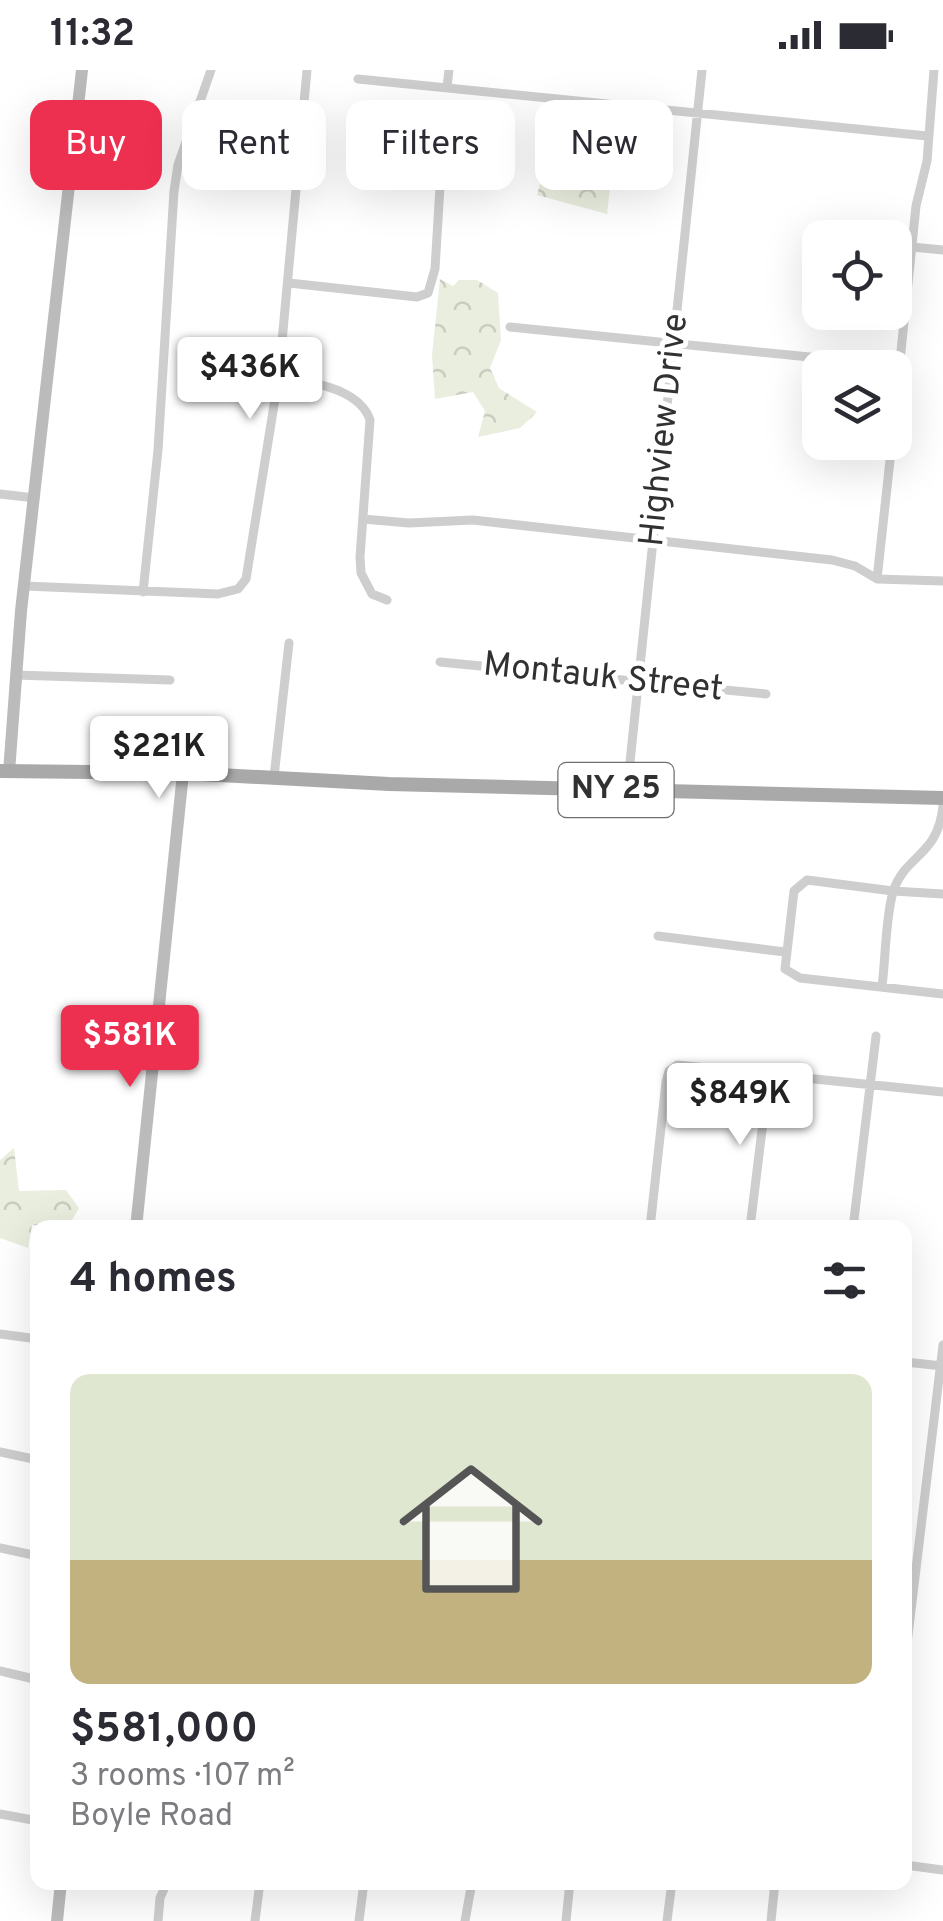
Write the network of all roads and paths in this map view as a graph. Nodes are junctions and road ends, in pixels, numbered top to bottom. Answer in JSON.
{"nodes":[{"id":1,"x":82,"y":70,"type":"edge"},
{"id":2,"x":211,"y":70,"type":"edge"},
{"id":3,"x":306,"y":70,"type":"edge"},
{"id":4,"x":449,"y":70,"type":"edge"},
{"id":5,"x":702,"y":70,"type":"edge"},
{"id":6,"x":934,"y":70,"type":"edge"},
{"id":7,"x":358,"y":79,"type":"dead end"},
{"id":8,"x":447,"y":87,"type":"junction"},
{"id":9,"x":696,"y":114,"type":"junction"},
{"id":10,"x":927,"y":136,"type":"junction"},
{"id":11,"x":440,"y":190,"type":"edge"},
{"id":12,"x":912,"y":247,"type":"joint"},
{"id":13,"x":943,"y":250,"type":"edge"},
{"id":14,"x":289,"y":283,"type":"junction"},
{"id":15,"x":510,"y":328,"type":"dead end"},
{"id":16,"x":674,"y":345,"type":"junction"},
{"id":17,"x":802,"y":357,"type":"edge"},
{"id":18,"x":278,"y":374,"type":"junction"},
{"id":19,"x":890,"y":460,"type":"edge"},
{"id":20,"x":0,"y":494,"type":"edge"},
{"id":21,"x":35,"y":498,"type":"junction"},
{"id":22,"x":362,"y":519,"type":"junction"},
{"id":23,"x":655,"y":539,"type":"junction"},
{"id":24,"x":877,"y":579,"type":"junction"},
{"id":25,"x":943,"y":581,"type":"edge"},
{"id":26,"x":25,"y":586,"type":"junction"},
{"id":27,"x":143,"y":592,"type":"junction"},
{"id":28,"x":387,"y":600,"type":"dead end"},
{"id":29,"x":289,"y":643,"type":"dead end"},
{"id":30,"x":440,"y":662,"type":"dead end"},
{"id":31,"x":15,"y":675,"type":"junction"},
{"id":32,"x":170,"y":680,"type":"dead end"},
{"id":33,"x":639,"y":681,"type":"junction"},
{"id":34,"x":766,"y":694,"type":"dead end"},
{"id":35,"x":5,"y":772,"type":"edge"},
{"id":36,"x":183,"y":773,"type":"junction"},
{"id":37,"x":274,"y":778,"type":"junction"},
{"id":38,"x":628,"y":790,"type":"junction"},
{"id":39,"x":943,"y":798,"type":"edge"},
{"id":40,"x":943,"y":806,"type":"edge"},
{"id":41,"x":893,"y":892,"type":"junction"},
{"id":42,"x":943,"y":894,"type":"edge"},
{"id":43,"x":658,"y":936,"type":"dead end"},
{"id":44,"x":785,"y":952,"type":"junction"},
{"id":45,"x":882,"y":986,"type":"junction"},
{"id":46,"x":943,"y":994,"type":"edge"},
{"id":47,"x":876,"y":1036,"type":"dead end"},
{"id":48,"x":769,"y":1074,"type":"junction"},
{"id":49,"x":870,"y":1085,"type":"junction"},
{"id":50,"x":943,"y":1092,"type":"edge"},
{"id":51,"x":137,"y":1220,"type":"edge"},
{"id":52,"x":651,"y":1220,"type":"edge"},
{"id":53,"x":751,"y":1220,"type":"edge"},
{"id":54,"x":854,"y":1220,"type":"edge"},
{"id":55,"x":0,"y":1334,"type":"edge"},
{"id":56,"x":30,"y":1338,"type":"edge"},
{"id":57,"x":943,"y":1344,"type":"edge"},
{"id":58,"x":912,"y":1363,"type":"edge"},
{"id":59,"x":942,"y":1366,"type":"edge"},
{"id":60,"x":0,"y":1452,"type":"edge"},
{"id":61,"x":30,"y":1458,"type":"edge"},
{"id":62,"x":0,"y":1548,"type":"edge"},
{"id":63,"x":30,"y":1554,"type":"edge"},
{"id":64,"x":912,"y":1604,"type":"edge"},
{"id":65,"x":0,"y":1671,"type":"edge"},
{"id":66,"x":30,"y":1678,"type":"edge"},
{"id":67,"x":0,"y":1814,"type":"edge"},
{"id":68,"x":30,"y":1820,"type":"edge"},
{"id":69,"x":912,"y":1866,"type":"edge"},
{"id":70,"x":943,"y":1870,"type":"edge"},
{"id":71,"x":61,"y":1890,"type":"edge"},
{"id":72,"x":163,"y":1890,"type":"edge"},
{"id":73,"x":259,"y":1890,"type":"edge"},
{"id":74,"x":363,"y":1890,"type":"edge"},
{"id":75,"x":471,"y":1890,"type":"edge"},
{"id":76,"x":569,"y":1890,"type":"edge"},
{"id":77,"x":671,"y":1890,"type":"edge"},
{"id":78,"x":774,"y":1890,"type":"edge"},
{"id":79,"x":58,"y":1921,"type":"edge"},
{"id":80,"x":158,"y":1921,"type":"edge"},
{"id":81,"x":255,"y":1921,"type":"edge"},
{"id":82,"x":359,"y":1921,"type":"edge"},
{"id":83,"x":465,"y":1921,"type":"edge"},
{"id":84,"x":566,"y":1921,"type":"edge"},
{"id":85,"x":667,"y":1921,"type":"edge"},
{"id":86,"x":771,"y":1921,"type":"edge"}],
"edges":[{"from":1,"to":21,"type":"street"},
{"from":2,"to":27,"type":"street"},
{"from":3,"to":14,"type":"street"},
{"from":4,"to":8,"type":"street"},
{"from":5,"to":9,"type":"street","name":"Highview Drive"},
{"from":6,"to":10,"type":"street"},
{"from":7,"to":8,"type":"street"},
{"from":8,"to":9,"type":"street"},
{"from":9,"to":10,"type":"street"},
{"from":9,"to":16,"type":"street","name":"Highview Drive"},
{"from":10,"to":12,"type":"street"},
{"from":11,"to":14,"type":"street"},
{"from":12,"to":13,"type":"street"},
{"from":14,"to":18,"type":"street"},
{"from":15,"to":16,"type":"street"},
{"from":16,"to":17,"type":"street"},
{"from":16,"to":23,"type":"street","name":"Highview Drive"},
{"from":18,"to":22,"type":"street"},
{"from":18,"to":27,"type":"street"},
{"from":19,"to":24,"type":"street"},
{"from":20,"to":21,"type":"street"},
{"from":21,"to":26,"type":"street"},
{"from":22,"to":23,"type":"street"},
{"from":22,"to":28,"type":"street"},
{"from":23,"to":24,"type":"street"},
{"from":23,"to":33,"type":"street","name":"Highview Drive"},
{"from":24,"to":25,"type":"street"},
{"from":26,"to":27,"type":"street"},
{"from":26,"to":31,"type":"street"},
{"from":29,"to":37,"type":"street"},
{"from":30,"to":33,"type":"street","name":"Montauk Street"},
{"from":31,"to":32,"type":"street"},
{"from":31,"to":35,"type":"street"},
{"from":33,"to":34,"type":"street","name":"Montauk Street"},
{"from":33,"to":38,"type":"street","name":"Highview Drive"},
{"from":35,"to":36,"type":"main road","number":"NY 25"},
{"from":36,"to":37,"type":"main road","number":"NY 25"},
{"from":36,"to":51,"type":"street"},
{"from":37,"to":38,"type":"main road","number":"NY 25"},
{"from":38,"to":39,"type":"main road","number":"NY 25"},
{"from":40,"to":41,"type":"street"},
{"from":41,"to":42,"type":"street"},
{"from":41,"to":44,"type":"street"},
{"from":41,"to":45,"type":"street"},
{"from":43,"to":44,"type":"street"},
{"from":44,"to":45,"type":"street"},
{"from":45,"to":46,"type":"street"},
{"from":47,"to":49,"type":"street"},
{"from":48,"to":49,"type":"street"},
{"from":48,"to":52,"type":"street"},
{"from":48,"to":53,"type":"street"},
{"from":49,"to":50,"type":"street"},
{"from":49,"to":54,"type":"street"},
{"from":55,"to":56,"type":"street"},
{"from":57,"to":59,"type":"street"},
{"from":58,"to":59,"type":"street"},
{"from":59,"to":64,"type":"street"},
{"from":60,"to":61,"type":"street"},
{"from":62,"to":63,"type":"street"},
{"from":65,"to":66,"type":"street"},
{"from":67,"to":68,"type":"street"},
{"from":69,"to":70,"type":"street"},
{"from":71,"to":79,"type":"street"},
{"from":72,"to":80,"type":"street"},
{"from":73,"to":81,"type":"street"},
{"from":74,"to":82,"type":"street"},
{"from":75,"to":83,"type":"street"},
{"from":76,"to":84,"type":"street"},
{"from":77,"to":85,"type":"street"},
{"from":78,"to":86,"type":"street"}]}
